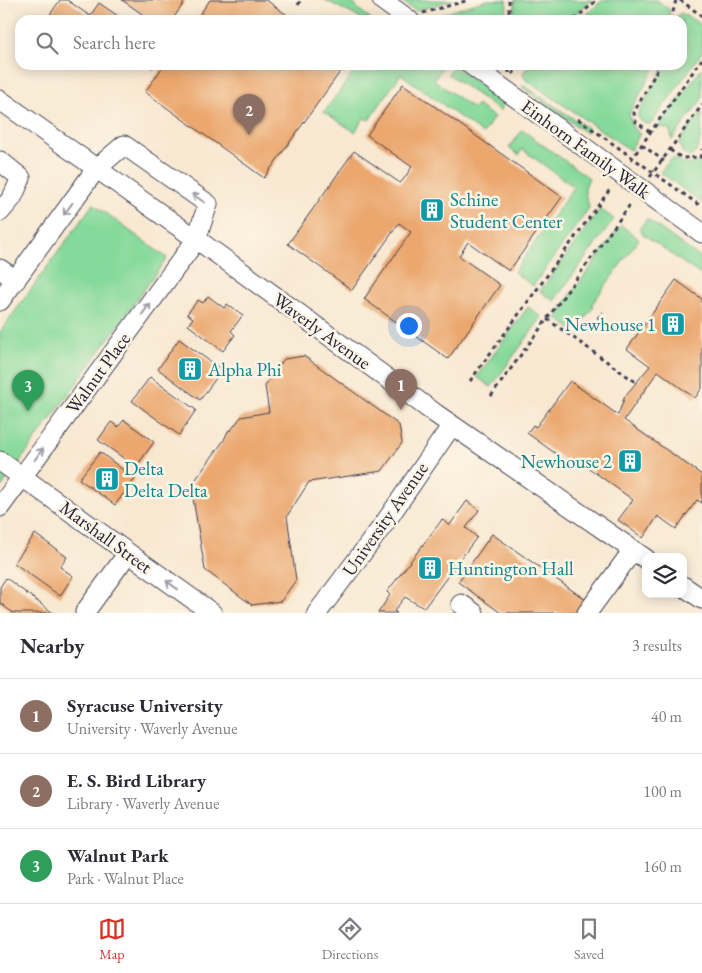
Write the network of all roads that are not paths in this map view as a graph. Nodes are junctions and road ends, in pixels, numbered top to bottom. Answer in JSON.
{"nodes":[{"id":1,"x":382,"y":0,"type":"edge"},
{"id":2,"x":410,"y":15,"type":"edge"},
{"id":3,"x":478,"y":70,"type":"edge"},
{"id":4,"x":0,"y":100,"type":"edge"},
{"id":5,"x":0,"y":161,"type":"edge"},
{"id":6,"x":96,"y":169,"type":"junction"},
{"id":7,"x":0,"y":212,"type":"edge"},
{"id":8,"x":702,"y":233,"type":"edge"},
{"id":9,"x":196,"y":240,"type":"junction"},
{"id":10,"x":0,"y":269,"type":"edge"},
{"id":11,"x":16,"y":280,"type":"junction"},
{"id":12,"x":0,"y":301,"type":"edge"},
{"id":13,"x":452,"y":425,"type":"junction"},
{"id":14,"x":0,"y":461,"type":"edge"},
{"id":15,"x":21,"y":478,"type":"junction"},
{"id":16,"x":0,"y":507,"type":"edge"},
{"id":17,"x":128,"y":553,"type":"junction"},
{"id":18,"x":639,"y":554,"type":"edge"},
{"id":19,"x":687,"y":589,"type":"edge"},
{"id":20,"x":702,"y":599,"type":"edge"},
{"id":21,"x":85,"y":612,"type":"dead end"},
{"id":22,"x":212,"y":613,"type":"edge"},
{"id":23,"x":317,"y":613,"type":"edge"},
{"id":24,"x":587,"y":613,"type":"edge"}],
"edges":[{"from":1,"to":2,"type":"street"},
{"from":3,"to":8,"type":"street","name":"Einhorn Family Walk"},
{"from":4,"to":6,"type":"street","name":"Waverly Avenue"},
{"from":5,"to":7,"type":"street"},
{"from":6,"to":9,"type":"street","name":"Waverly Avenue"},
{"from":9,"to":6,"type":"street","name":"Walnut Place","one_way":true},
{"from":6,"to":11,"type":"street","one_way":true},
{"from":9,"to":13,"type":"street","name":"Waverly Avenue"},
{"from":15,"to":9,"type":"street","name":"Walnut Place","one_way":true},
{"from":10,"to":11,"type":"street"},
{"from":11,"to":12,"type":"street"},
{"from":13,"to":18,"type":"street","name":"Waverly Avenue"},
{"from":13,"to":23,"type":"street","name":"University Avenue"},
{"from":14,"to":15,"type":"street","name":"Marshall Street"},
{"from":15,"to":16,"type":"street","name":"Walnut Place"},
{"from":15,"to":17,"type":"street","name":"Marshall Street"},
{"from":17,"to":21,"type":"street"},
{"from":22,"to":17,"type":"street","name":"Marshall Street","one_way":true},
{"from":18,"to":24,"type":"street"},
{"from":19,"to":20,"type":"street"}]}
